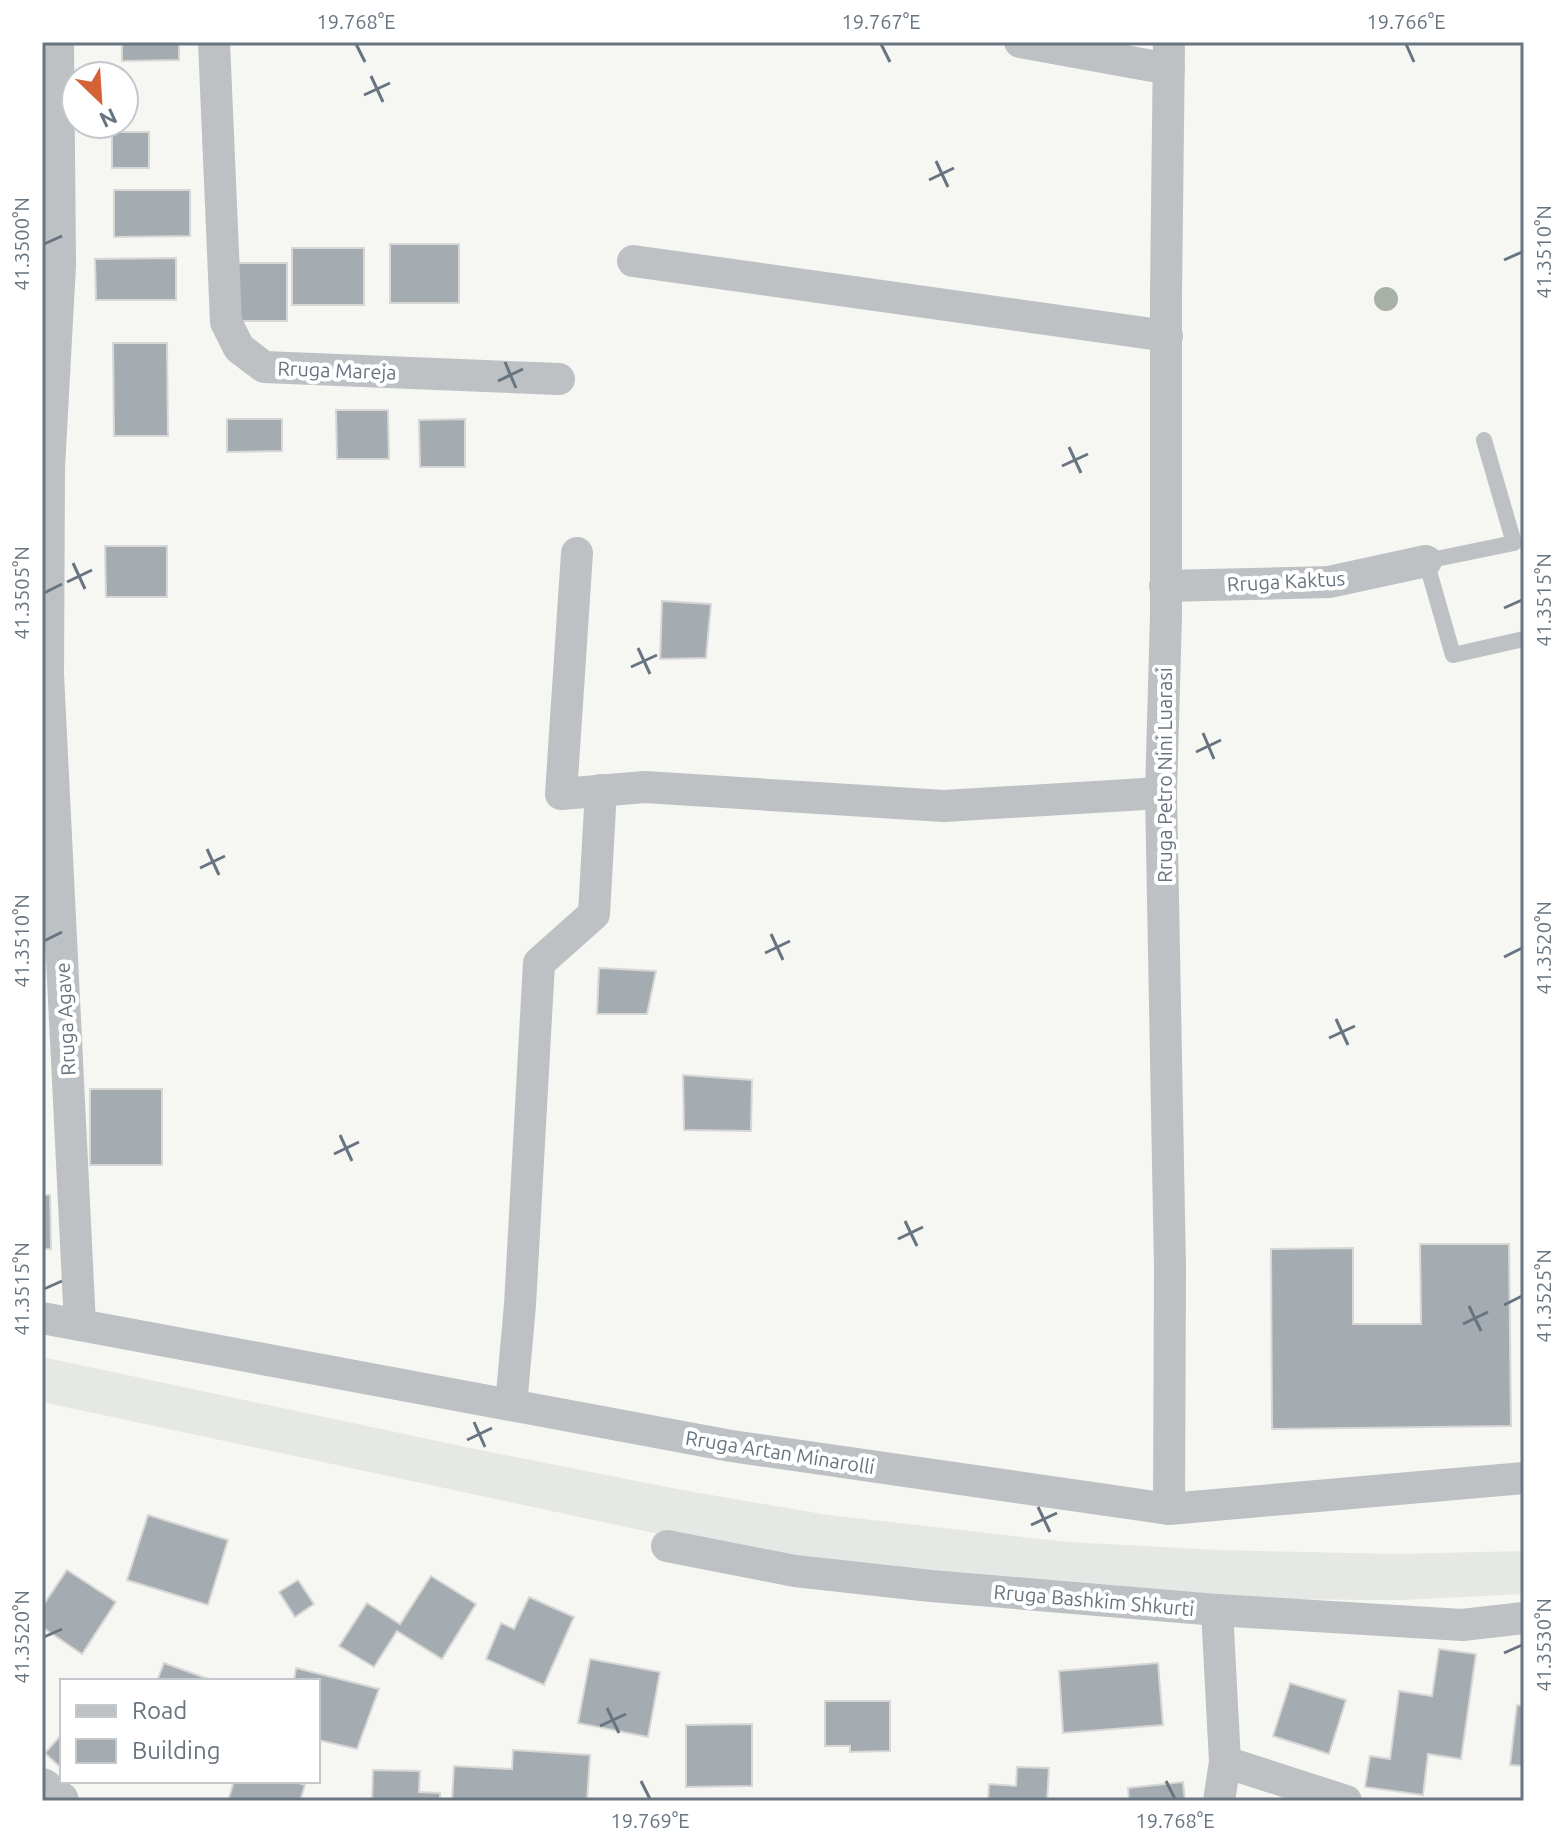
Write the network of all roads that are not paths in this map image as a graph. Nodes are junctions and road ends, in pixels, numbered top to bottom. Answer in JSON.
{"nodes":[{"id":1,"x":58,"y":42,"type":"edge"},
{"id":2,"x":214,"y":42,"type":"edge"},
{"id":3,"x":1020,"y":42,"type":"edge"},
{"id":4,"x":1169,"y":56,"type":"edge"},
{"id":5,"x":633,"y":261,"type":"dead end"},
{"id":6,"x":1167,"y":336,"type":"junction"},
{"id":7,"x":559,"y":379,"type":"dead end"},
{"id":8,"x":1484,"y":440,"type":"dead end"},
{"id":9,"x":577,"y":553,"type":"dead end"},
{"id":10,"x":1426,"y":561,"type":"junction"},
{"id":11,"x":1165,"y":586,"type":"junction"},
{"id":12,"x":1524,"y":639,"type":"edge"},
{"id":13,"x":601,"y":790,"type":"junction"},
{"id":14,"x":1161,"y":793,"type":"junction"},
{"id":15,"x":42,"y":1318,"type":"edge"},
{"id":16,"x":80,"y":1325,"type":"junction"},
{"id":17,"x":511,"y":1405,"type":"junction"},
{"id":18,"x":1524,"y":1478,"type":"edge"},
{"id":19,"x":1169,"y":1509,"type":"junction"},
{"id":20,"x":667,"y":1546,"type":"dead end"},
{"id":21,"x":1217,"y":1610,"type":"junction"},
{"id":22,"x":1524,"y":1618,"type":"edge"},
{"id":23,"x":1225,"y":1762,"type":"junction"},
{"id":24,"x":42,"y":1788,"type":"edge"},
{"id":25,"x":59,"y":1801,"type":"edge"},
{"id":26,"x":1219,"y":1801,"type":"edge"},
{"id":27,"x":1346,"y":1801,"type":"edge"}],
"edges":[{"from":1,"to":16,"type":"street","name":"Rruga Agave"},
{"from":2,"to":7,"type":"street","name":"Rruga Mareja"},
{"from":3,"to":4,"type":"street"},
{"from":4,"to":6,"type":"street","name":"Rruga Petro Nini Luarasi"},
{"from":5,"to":6,"type":"street"},
{"from":6,"to":11,"type":"street","name":"Rruga Petro Nini Luarasi"},
{"from":8,"to":10,"type":"lane"},
{"from":9,"to":13,"type":"street"},
{"from":10,"to":11,"type":"street","name":"Rruga Kaktus"},
{"from":10,"to":12,"type":"lane"},
{"from":11,"to":14,"type":"street","name":"Rruga Petro Nini Luarasi"},
{"from":13,"to":14,"type":"street"},
{"from":13,"to":17,"type":"street"},
{"from":14,"to":19,"type":"street","name":"Rruga Petro Nini Luarasi"},
{"from":15,"to":16,"type":"street","name":"Rruga Artan Minarolli"},
{"from":16,"to":17,"type":"street","name":"Rruga Artan Minarolli"},
{"from":17,"to":19,"type":"street","name":"Rruga Artan Minarolli"},
{"from":18,"to":19,"type":"street","name":"Rruga Artan Minarolli"},
{"from":20,"to":21,"type":"street","name":"Rruga Bashkim Shkurti"},
{"from":21,"to":22,"type":"street","name":"Rruga Bashkim Shkurti"},
{"from":21,"to":23,"type":"street"},
{"from":23,"to":26,"type":"street"},
{"from":23,"to":27,"type":"street"},
{"from":24,"to":25,"type":"street"}]}
